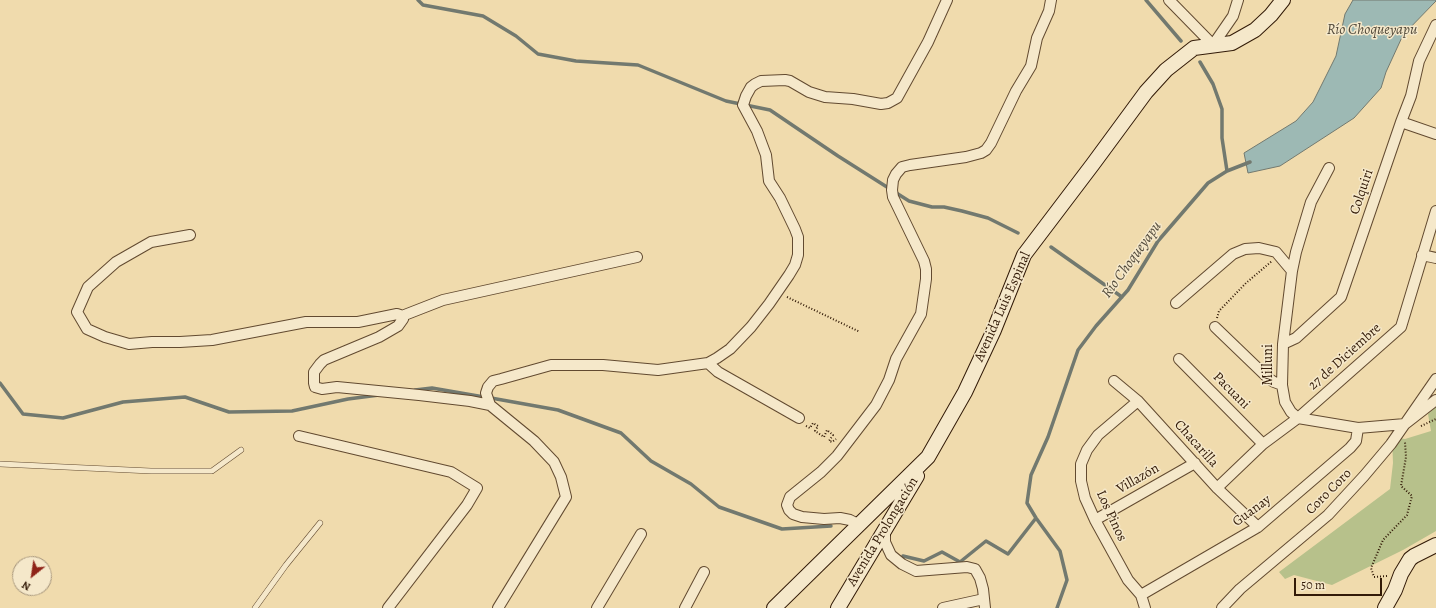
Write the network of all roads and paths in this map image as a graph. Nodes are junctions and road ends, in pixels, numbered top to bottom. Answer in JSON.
{"nodes":[{"id":1,"x":947,"y":0,"type":"edge"},
{"id":2,"x":1051,"y":0,"type":"edge"},
{"id":3,"x":1169,"y":0,"type":"edge"},
{"id":4,"x":1238,"y":0,"type":"edge"},
{"id":5,"x":1283,"y":0,"type":"edge"},
{"id":6,"x":1436,"y":25,"type":"edge"},
{"id":7,"x":1213,"y":46,"type":"junction"},
{"id":8,"x":1401,"y":122,"type":"junction"},
{"id":9,"x":1436,"y":134,"type":"edge"},
{"id":10,"x":1329,"y":168,"type":"dead end"},
{"id":11,"x":1436,"y":211,"type":"edge"},
{"id":12,"x":190,"y":235,"type":"dead end"},
{"id":13,"x":1422,"y":255,"type":"junction"},
{"id":14,"x":1279,"y":256,"type":"junction"},
{"id":15,"x":637,"y":257,"type":"dead end"},
{"id":16,"x":1436,"y":258,"type":"edge"},
{"id":17,"x":1292,"y":271,"type":"junction"},
{"id":18,"x":777,"y":292,"type":"junction"},
{"id":19,"x":1176,"y":303,"type":"dead end"},
{"id":20,"x":402,"y":316,"type":"junction"},
{"id":21,"x":1215,"y":327,"type":"joint"},
{"id":22,"x":860,"y":332,"type":"dead end"},
{"id":23,"x":1283,"y":344,"type":"junction"},
{"id":24,"x":1179,"y":359,"type":"dead end"},
{"id":25,"x":708,"y":363,"type":"junction"},
{"id":26,"x":1436,"y":379,"type":"edge"},
{"id":27,"x":1114,"y":381,"type":"dead end"},
{"id":28,"x":1282,"y":385,"type":"junction"},
{"id":29,"x":1436,"y":400,"type":"edge"},
{"id":30,"x":1138,"y":401,"type":"junction"},
{"id":31,"x":490,"y":405,"type":"junction"},
{"id":32,"x":799,"y":418,"type":"joint"},
{"id":33,"x":1298,"y":418,"type":"junction"},
{"id":34,"x":1405,"y":424,"type":"junction"},
{"id":35,"x":1358,"y":428,"type":"junction"},
{"id":36,"x":299,"y":436,"type":"dead end"},
{"id":37,"x":838,"y":437,"type":"dead end"},
{"id":38,"x":1263,"y":444,"type":"junction"},
{"id":39,"x":241,"y":450,"type":"dead end"},
{"id":40,"x":928,"y":457,"type":"junction"},
{"id":41,"x":1195,"y":463,"type":"junction"},
{"id":42,"x":0,"y":464,"type":"edge"},
{"id":43,"x":1217,"y":488,"type":"junction"},
{"id":44,"x":1095,"y":520,"type":"junction"},
{"id":45,"x":320,"y":523,"type":"dead end"},
{"id":46,"x":858,"y":524,"type":"junction"},
{"id":47,"x":1258,"y":527,"type":"junction"},
{"id":48,"x":885,"y":531,"type":"junction"},
{"id":49,"x":641,"y":534,"type":"dead end"},
{"id":50,"x":1436,"y":545,"type":"edge"},
{"id":51,"x":704,"y":572,"type":"dead end"},
{"id":52,"x":1401,"y":574,"type":"junction"},
{"id":53,"x":1395,"y":590,"type":"junction"},
{"id":54,"x":1142,"y":595,"type":"junction"},
{"id":55,"x":985,"y":603,"type":"edge"},
{"id":56,"x":256,"y":608,"type":"edge"},
{"id":57,"x":388,"y":608,"type":"edge"},
{"id":58,"x":498,"y":608,"type":"edge"},
{"id":59,"x":597,"y":608,"type":"edge"},
{"id":60,"x":686,"y":608,"type":"edge"},
{"id":61,"x":774,"y":608,"type":"edge"},
{"id":62,"x":838,"y":608,"type":"edge"},
{"id":63,"x":944,"y":608,"type":"edge"},
{"id":64,"x":1145,"y":608,"type":"edge"},
{"id":65,"x":1222,"y":608,"type":"edge"},
{"id":66,"x":1385,"y":608,"type":"edge"},
{"id":67,"x":1394,"y":608,"type":"edge"}],
"edges":[{"from":1,"to":18,"type":"street"},
{"from":2,"to":46,"type":"street"},
{"from":3,"to":7,"type":"street"},
{"from":4,"to":7,"type":"street"},
{"from":5,"to":7,"type":"street","name":"Avenida Luis Espinal"},
{"from":6,"to":8,"type":"street","name":"Colquiri"},
{"from":7,"to":40,"type":"street","name":"Avenida Luis Espinal"},
{"from":8,"to":9,"type":"street"},
{"from":8,"to":23,"type":"street","name":"Colquiri"},
{"from":10,"to":17,"type":"street","name":"Milluni"},
{"from":11,"to":13,"type":"street","name":"27 de Diciembre"},
{"from":12,"to":20,"type":"street"},
{"from":13,"to":16,"type":"street"},
{"from":13,"to":33,"type":"street","name":"27 de Diciembre"},
{"from":14,"to":17,"type":"street"},
{"from":14,"to":19,"type":"street"},
{"from":14,"to":21,"type":"path"},
{"from":15,"to":20,"type":"street"},
{"from":17,"to":23,"type":"street","name":"Milluni"},
{"from":18,"to":22,"type":"path"},
{"from":18,"to":25,"type":"street"},
{"from":20,"to":31,"type":"street"},
{"from":21,"to":28,"type":"street"},
{"from":23,"to":28,"type":"street","name":"Milluni"},
{"from":24,"to":38,"type":"street","name":"Pacuani"},
{"from":25,"to":31,"type":"street"},
{"from":25,"to":32,"type":"street"},
{"from":26,"to":34,"type":"street","name":"Coro Coro"},
{"from":27,"to":30,"type":"street","name":"Chacarilla"},
{"from":28,"to":33,"type":"street","name":"Milluni"},
{"from":29,"to":34,"type":"street"},
{"from":30,"to":41,"type":"street","name":"Chacarilla"},
{"from":30,"to":44,"type":"street","name":"Los Pinos"},
{"from":31,"to":58,"type":"street"},
{"from":32,"to":37,"type":"path"},
{"from":33,"to":35,"type":"street"},
{"from":33,"to":38,"type":"street","name":"27 de Diciembre"},
{"from":34,"to":35,"type":"street"},
{"from":34,"to":52,"type":"path"},
{"from":34,"to":65,"type":"street","name":"Coro Coro"},
{"from":35,"to":47,"type":"street","name":"Guanay"},
{"from":36,"to":57,"type":"street"},
{"from":38,"to":43,"type":"street","name":"27 de Diciembre"},
{"from":39,"to":42,"type":"lane"},
{"from":40,"to":46,"type":"street","name":"Avenida Luis Espinal"},
{"from":40,"to":48,"type":"street","name":"Avenida Prolongación"},
{"from":41,"to":43,"type":"street","name":"Chacarilla"},
{"from":41,"to":44,"type":"street","name":"Villazón"},
{"from":43,"to":47,"type":"street","name":"Chacarilla"},
{"from":44,"to":54,"type":"street","name":"Los Pinos"},
{"from":45,"to":56,"type":"lane"},
{"from":46,"to":61,"type":"street","name":"Avenida Luis Espinal"},
{"from":47,"to":54,"type":"street","name":"Guanay"},
{"from":48,"to":55,"type":"street"},
{"from":48,"to":62,"type":"street","name":"Avenida Prolongación"},
{"from":49,"to":59,"type":"street"},
{"from":50,"to":52,"type":"street"},
{"from":51,"to":60,"type":"street"},
{"from":52,"to":53,"type":"street"},
{"from":53,"to":66,"type":"street"},
{"from":53,"to":67,"type":"street"},
{"from":54,"to":64,"type":"street"},
{"from":55,"to":63,"type":"street"}]}
